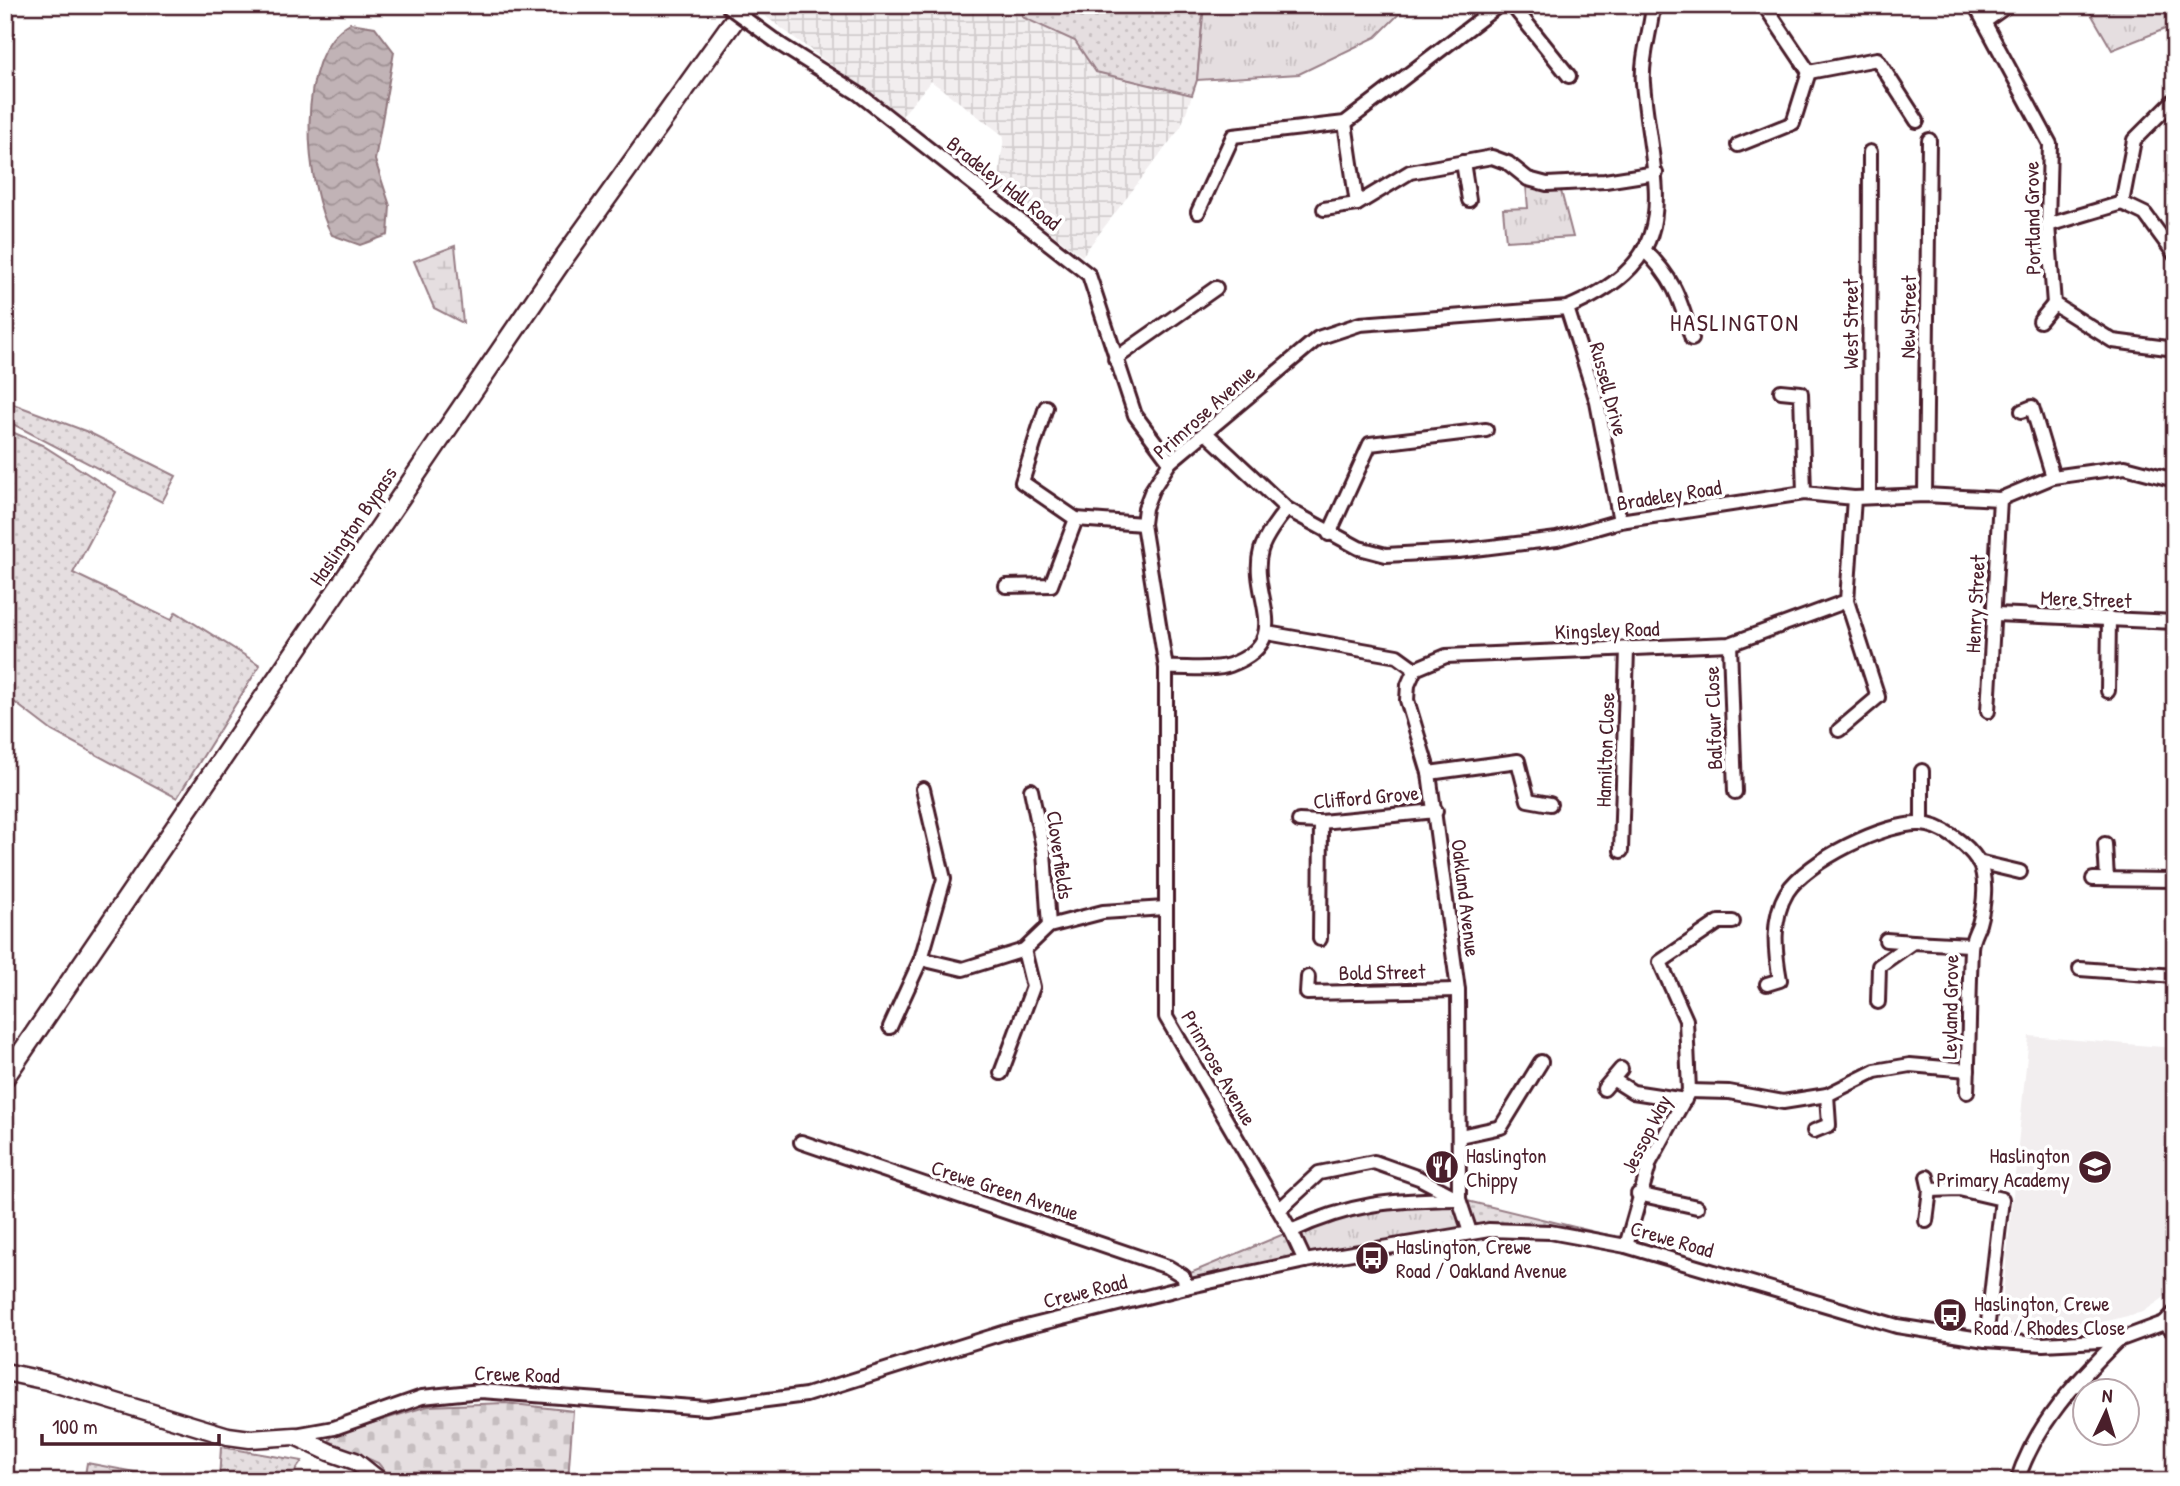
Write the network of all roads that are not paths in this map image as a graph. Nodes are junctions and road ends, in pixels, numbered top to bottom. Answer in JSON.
{"nodes":[{"id":1,"x":726,"y":5,"type":"edge"},
{"id":2,"x":745,"y":5,"type":"edge"},
{"id":3,"x":1499,"y":5,"type":"edge"},
{"id":4,"x":1512,"y":5,"type":"edge"},
{"id":5,"x":1657,"y":5,"type":"edge"},
{"id":6,"x":1764,"y":5,"type":"edge"},
{"id":7,"x":1975,"y":5,"type":"edge"},
{"id":8,"x":2008,"y":5,"type":"edge"},
{"id":9,"x":1984,"y":22,"type":"junction"},
{"id":10,"x":1809,"y":72,"type":"junction"},
{"id":11,"x":1569,"y":76,"type":"dead end"},
{"id":12,"x":2175,"y":99,"type":"edge"},
{"id":13,"x":1917,"y":121,"type":"dead end"},
{"id":14,"x":1345,"y":123,"type":"junction"},
{"id":15,"x":1929,"y":140,"type":"dead end"},
{"id":16,"x":1738,"y":145,"type":"dead end"},
{"id":17,"x":1870,"y":152,"type":"dead end"},
{"id":18,"x":1463,"y":162,"type":"junction"},
{"id":19,"x":1656,"y":173,"type":"junction"},
{"id":20,"x":1469,"y":200,"type":"dead end"},
{"id":21,"x":2122,"y":203,"type":"junction"},
{"id":22,"x":1357,"y":204,"type":"junction"},
{"id":23,"x":1324,"y":209,"type":"dead end"},
{"id":24,"x":1198,"y":212,"type":"dead end"},
{"id":25,"x":2048,"y":225,"type":"junction"},
{"id":26,"x":1644,"y":250,"type":"junction"},
{"id":27,"x":2175,"y":255,"type":"edge"},
{"id":28,"x":1216,"y":288,"type":"dead end"},
{"id":29,"x":2054,"y":304,"type":"junction"},
{"id":30,"x":1567,"y":309,"type":"junction"},
{"id":31,"x":2040,"y":321,"type":"dead end"},
{"id":32,"x":1692,"y":339,"type":"dead end"},
{"id":33,"x":2175,"y":349,"type":"edge"},
{"id":34,"x":1115,"y":359,"type":"junction"},
{"id":35,"x":1781,"y":391,"type":"dead end"},
{"id":36,"x":1046,"y":407,"type":"dead end"},
{"id":37,"x":2022,"y":411,"type":"dead end"},
{"id":38,"x":1486,"y":430,"type":"dead end"},
{"id":39,"x":1206,"y":432,"type":"junction"},
{"id":40,"x":1170,"y":462,"type":"junction"},
{"id":41,"x":2053,"y":477,"type":"junction"},
{"id":42,"x":2175,"y":480,"type":"edge"},
{"id":43,"x":1804,"y":493,"type":"junction"},
{"id":44,"x":1925,"y":495,"type":"junction"},
{"id":45,"x":1869,"y":497,"type":"junction"},
{"id":46,"x":1854,"y":498,"type":"junction"},
{"id":47,"x":2000,"y":499,"type":"junction"},
{"id":48,"x":1287,"y":509,"type":"junction"},
{"id":49,"x":1076,"y":519,"type":"junction"},
{"id":50,"x":1620,"y":521,"type":"junction"},
{"id":51,"x":1143,"y":524,"type":"junction"},
{"id":52,"x":1329,"y":534,"type":"junction"},
{"id":53,"x":1006,"y":586,"type":"dead end"},
{"id":54,"x":1847,"y":601,"type":"junction"},
{"id":55,"x":1995,"y":614,"type":"junction"},
{"id":56,"x":2109,"y":618,"type":"junction"},
{"id":57,"x":2175,"y":621,"type":"edge"},
{"id":58,"x":1267,"y":633,"type":"junction"},
{"id":59,"x":1730,"y":644,"type":"junction"},
{"id":60,"x":1627,"y":649,"type":"junction"},
{"id":61,"x":1166,"y":668,"type":"junction"},
{"id":62,"x":1416,"y":669,"type":"junction"},
{"id":63,"x":2108,"y":691,"type":"dead end"},
{"id":64,"x":1988,"y":711,"type":"dead end"},
{"id":65,"x":1839,"y":730,"type":"dead end"},
{"id":66,"x":1922,"y":771,"type":"dead end"},
{"id":67,"x":1429,"y":773,"type":"junction"},
{"id":68,"x":923,"y":789,"type":"dead end"},
{"id":69,"x":1031,"y":790,"type":"dead end"},
{"id":70,"x":1735,"y":792,"type":"dead end"},
{"id":71,"x":1550,"y":804,"type":"dead end"},
{"id":72,"x":1436,"y":811,"type":"junction"},
{"id":73,"x":1299,"y":821,"type":"dead end"},
{"id":74,"x":1321,"y":822,"type":"junction"},
{"id":75,"x":1922,"y":824,"type":"junction"},
{"id":76,"x":2105,"y":844,"type":"dead end"},
{"id":77,"x":1621,"y":851,"type":"dead end"},
{"id":78,"x":1978,"y":862,"type":"junction"},
{"id":79,"x":2020,"y":872,"type":"dead end"},
{"id":80,"x":2107,"y":878,"type":"junction"},
{"id":81,"x":2093,"y":879,"type":"dead end"},
{"id":82,"x":2175,"y":880,"type":"edge"},
{"id":83,"x":1165,"y":908,"type":"junction"},
{"id":84,"x":1733,"y":922,"type":"dead end"},
{"id":85,"x":1049,"y":926,"type":"junction"},
{"id":86,"x":1320,"y":939,"type":"dead end"},
{"id":87,"x":1886,"y":940,"type":"dead end"},
{"id":88,"x":1913,"y":942,"type":"junction"},
{"id":89,"x":1970,"y":945,"type":"junction"},
{"id":90,"x":1024,"y":950,"type":"junction"},
{"id":91,"x":921,"y":959,"type":"junction"},
{"id":92,"x":2080,"y":969,"type":"dead end"},
{"id":93,"x":2175,"y":975,"type":"edge"},
{"id":94,"x":1308,"y":977,"type":"dead end"},
{"id":95,"x":1779,"y":983,"type":"dead end"},
{"id":96,"x":1458,"y":990,"type":"junction"},
{"id":97,"x":1878,"y":1002,"type":"dead end"},
{"id":98,"x":890,"y":1027,"type":"dead end"},
{"id":99,"x":1541,"y":1062,"type":"dead end"},
{"id":100,"x":1968,"y":1070,"type":"junction"},
{"id":101,"x":1001,"y":1073,"type":"dead end"},
{"id":102,"x":5,"y":1077,"type":"edge"},
{"id":103,"x":1613,"y":1080,"type":"dead end"},
{"id":104,"x":1967,"y":1092,"type":"dead end"},
{"id":105,"x":1827,"y":1095,"type":"junction"},
{"id":106,"x":1687,"y":1096,"type":"junction"},
{"id":107,"x":1829,"y":1125,"type":"junction"},
{"id":108,"x":1814,"y":1130,"type":"dead end"},
{"id":109,"x":1841,"y":1132,"type":"dead end"},
{"id":110,"x":1460,"y":1136,"type":"junction"},
{"id":111,"x":801,"y":1142,"type":"dead end"},
{"id":112,"x":1638,"y":1194,"type":"junction"},
{"id":113,"x":1459,"y":1199,"type":"junction"},
{"id":114,"x":1697,"y":1207,"type":"dead end"},
{"id":115,"x":1279,"y":1210,"type":"junction"},
{"id":116,"x":1926,"y":1221,"type":"dead end"},
{"id":117,"x":1291,"y":1231,"type":"junction"},
{"id":118,"x":1470,"y":1232,"type":"junction"},
{"id":119,"x":1626,"y":1247,"type":"junction"},
{"id":120,"x":1305,"y":1261,"type":"junction"},
{"id":121,"x":1186,"y":1287,"type":"junction"},
{"id":122,"x":2175,"y":1312,"type":"edge"},
{"id":123,"x":2164,"y":1323,"type":"junction"},
{"id":124,"x":2175,"y":1333,"type":"edge"},
{"id":125,"x":1986,"y":1339,"type":"junction"},
{"id":126,"x":2118,"y":1340,"type":"junction"},
{"id":127,"x":5,"y":1372,"type":"edge"},
{"id":128,"x":295,"y":1436,"type":"junction"},
{"id":129,"x":380,"y":1481,"type":"edge"},
{"id":130,"x":2017,"y":1481,"type":"edge"}],
"edges":[{"from":1,"to":34,"type":"street","name":"Bradeley Hall Road","bridge":true},
{"from":2,"to":102,"type":"highway","name":"Haslington Bypass"},
{"from":3,"to":14,"type":"street"},
{"from":4,"to":11,"type":"street"},
{"from":5,"to":19,"type":"street","name":"Primrose Avenue"},
{"from":6,"to":10,"type":"street"},
{"from":7,"to":9,"type":"street","name":"Portland Grove"},
{"from":8,"to":9,"type":"street"},
{"from":9,"to":25,"type":"street","name":"Portland Grove"},
{"from":10,"to":13,"type":"street"},
{"from":10,"to":16,"type":"street"},
{"from":12,"to":21,"type":"street"},
{"from":14,"to":22,"type":"street"},
{"from":14,"to":24,"type":"street"},
{"from":15,"to":44,"type":"street","name":"New Street"},
{"from":17,"to":45,"type":"street","name":"West Street"},
{"from":18,"to":19,"type":"street"},
{"from":18,"to":20,"type":"street"},
{"from":18,"to":22,"type":"street"},
{"from":19,"to":26,"type":"street","name":"Primrose Avenue"},
{"from":21,"to":25,"type":"street"},
{"from":21,"to":27,"type":"street"},
{"from":22,"to":23,"type":"street"},
{"from":25,"to":29,"type":"street","name":"Portland Grove"},
{"from":26,"to":30,"type":"street","name":"Primrose Avenue"},
{"from":26,"to":32,"type":"street"},
{"from":28,"to":34,"type":"street"},
{"from":29,"to":31,"type":"street","name":"Portland Grove"},
{"from":29,"to":33,"type":"street","name":"Portland Grove"},
{"from":30,"to":39,"type":"street","name":"Primrose Avenue"},
{"from":30,"to":50,"type":"street","name":"Russell Drive"},
{"from":34,"to":40,"type":"street","name":"Bradeley Hall Road"},
{"from":35,"to":43,"type":"street"},
{"from":36,"to":49,"type":"street"},
{"from":37,"to":41,"type":"street"},
{"from":38,"to":52,"type":"street"},
{"from":39,"to":40,"type":"street","name":"Primrose Avenue"},
{"from":39,"to":48,"type":"street","name":"Bradeley Road"},
{"from":40,"to":51,"type":"street","name":"Primrose Avenue"},
{"from":41,"to":42,"type":"street","name":"Bradeley Road"},
{"from":41,"to":47,"type":"street","name":"Bradeley Road"},
{"from":43,"to":46,"type":"street","name":"Bradeley Road"},
{"from":43,"to":50,"type":"street","name":"Bradeley Road"},
{"from":44,"to":45,"type":"street","name":"Bradeley Road"},
{"from":44,"to":47,"type":"street","name":"Bradeley Road"},
{"from":45,"to":46,"type":"street","name":"Bradeley Road"},
{"from":46,"to":54,"type":"street"},
{"from":47,"to":55,"type":"street","name":"Henry Street"},
{"from":48,"to":52,"type":"street","name":"Bradeley Road"},
{"from":48,"to":58,"type":"street"},
{"from":49,"to":51,"type":"street"},
{"from":49,"to":53,"type":"street"},
{"from":50,"to":52,"type":"street","name":"Bradeley Road"},
{"from":51,"to":61,"type":"street","name":"Primrose Avenue"},
{"from":54,"to":59,"type":"street","name":"Kingsley Road"},
{"from":54,"to":65,"type":"street"},
{"from":55,"to":56,"type":"street","name":"Mere Street"},
{"from":55,"to":64,"type":"street","name":"Henry Street"},
{"from":56,"to":57,"type":"street","name":"Mere Street"},
{"from":56,"to":63,"type":"street"},
{"from":58,"to":61,"type":"street"},
{"from":58,"to":62,"type":"street"},
{"from":59,"to":60,"type":"street","name":"Kingsley Road"},
{"from":59,"to":70,"type":"street","name":"Balfour Close"},
{"from":60,"to":62,"type":"street","name":"Kingsley Road"},
{"from":60,"to":77,"type":"street","name":"Hamilton Close"},
{"from":61,"to":83,"type":"street","name":"Primrose Avenue"},
{"from":62,"to":67,"type":"street","name":"Oakland Avenue"},
{"from":66,"to":75,"type":"street"},
{"from":67,"to":71,"type":"street"},
{"from":67,"to":72,"type":"street","name":"Oakland Avenue"},
{"from":68,"to":91,"type":"street"},
{"from":69,"to":85,"type":"street","name":"Cloverfields"},
{"from":72,"to":74,"type":"street","name":"Clifford Grove"},
{"from":72,"to":96,"type":"street","name":"Oakland Avenue"},
{"from":73,"to":74,"type":"street","name":"Clifford Grove"},
{"from":74,"to":86,"type":"street"},
{"from":75,"to":78,"type":"street"},
{"from":75,"to":95,"type":"street"},
{"from":76,"to":80,"type":"street"},
{"from":78,"to":79,"type":"street"},
{"from":78,"to":89,"type":"street","name":"Leyland Grove"},
{"from":80,"to":81,"type":"street"},
{"from":80,"to":82,"type":"street"},
{"from":83,"to":85,"type":"street","name":"Cloverfields"},
{"from":83,"to":115,"type":"street","name":"Primrose Avenue"},
{"from":84,"to":106,"type":"street","name":"Jessop Way"},
{"from":85,"to":90,"type":"street","name":"Cloverfields"},
{"from":87,"to":88,"type":"street"},
{"from":88,"to":89,"type":"street"},
{"from":88,"to":97,"type":"street"},
{"from":89,"to":100,"type":"street","name":"Leyland Grove"},
{"from":90,"to":91,"type":"street","name":"Cloverfields"},
{"from":90,"to":101,"type":"street"},
{"from":91,"to":98,"type":"street"},
{"from":92,"to":93,"type":"street"},
{"from":94,"to":96,"type":"street","name":"Bold Street"},
{"from":96,"to":110,"type":"street","name":"Oakland Avenue"},
{"from":99,"to":110,"type":"street"},
{"from":100,"to":104,"type":"street","name":"Leyland Grove"},
{"from":100,"to":105,"type":"street"},
{"from":103,"to":106,"type":"street"},
{"from":105,"to":106,"type":"street"},
{"from":105,"to":107,"type":"street"},
{"from":106,"to":112,"type":"street","name":"Jessop Way"},
{"from":107,"to":108,"type":"street"},
{"from":107,"to":109,"type":"street"},
{"from":110,"to":113,"type":"street","name":"Oakland Avenue"},
{"from":111,"to":121,"type":"street","name":"Crewe Green Avenue"},
{"from":112,"to":114,"type":"street"},
{"from":112,"to":119,"type":"street","name":"Jessop Way"},
{"from":113,"to":115,"type":"street"},
{"from":113,"to":117,"type":"street"},
{"from":113,"to":118,"type":"street","name":"Oakland Avenue"},
{"from":115,"to":117,"type":"street","name":"Primrose Avenue"},
{"from":116,"to":125,"type":"street"},
{"from":117,"to":120,"type":"street","name":"Primrose Avenue"},
{"from":118,"to":119,"type":"street","name":"Crewe Road"},
{"from":118,"to":120,"type":"street","name":"Crewe Road"},
{"from":119,"to":125,"type":"street","name":"Crewe Road"},
{"from":120,"to":121,"type":"street","name":"Crewe Road"},
{"from":121,"to":128,"type":"street","name":"Crewe Road"},
{"from":122,"to":123,"type":"street","name":"Crewe Road"},
{"from":123,"to":124,"type":"street"},
{"from":123,"to":126,"type":"street","name":"Crewe Road"},
{"from":125,"to":126,"type":"street","name":"Crewe Road"},
{"from":126,"to":130,"type":"street"},
{"from":127,"to":128,"type":"main road","name":"Crewe Road"},
{"from":128,"to":129,"type":"main road"}]}
